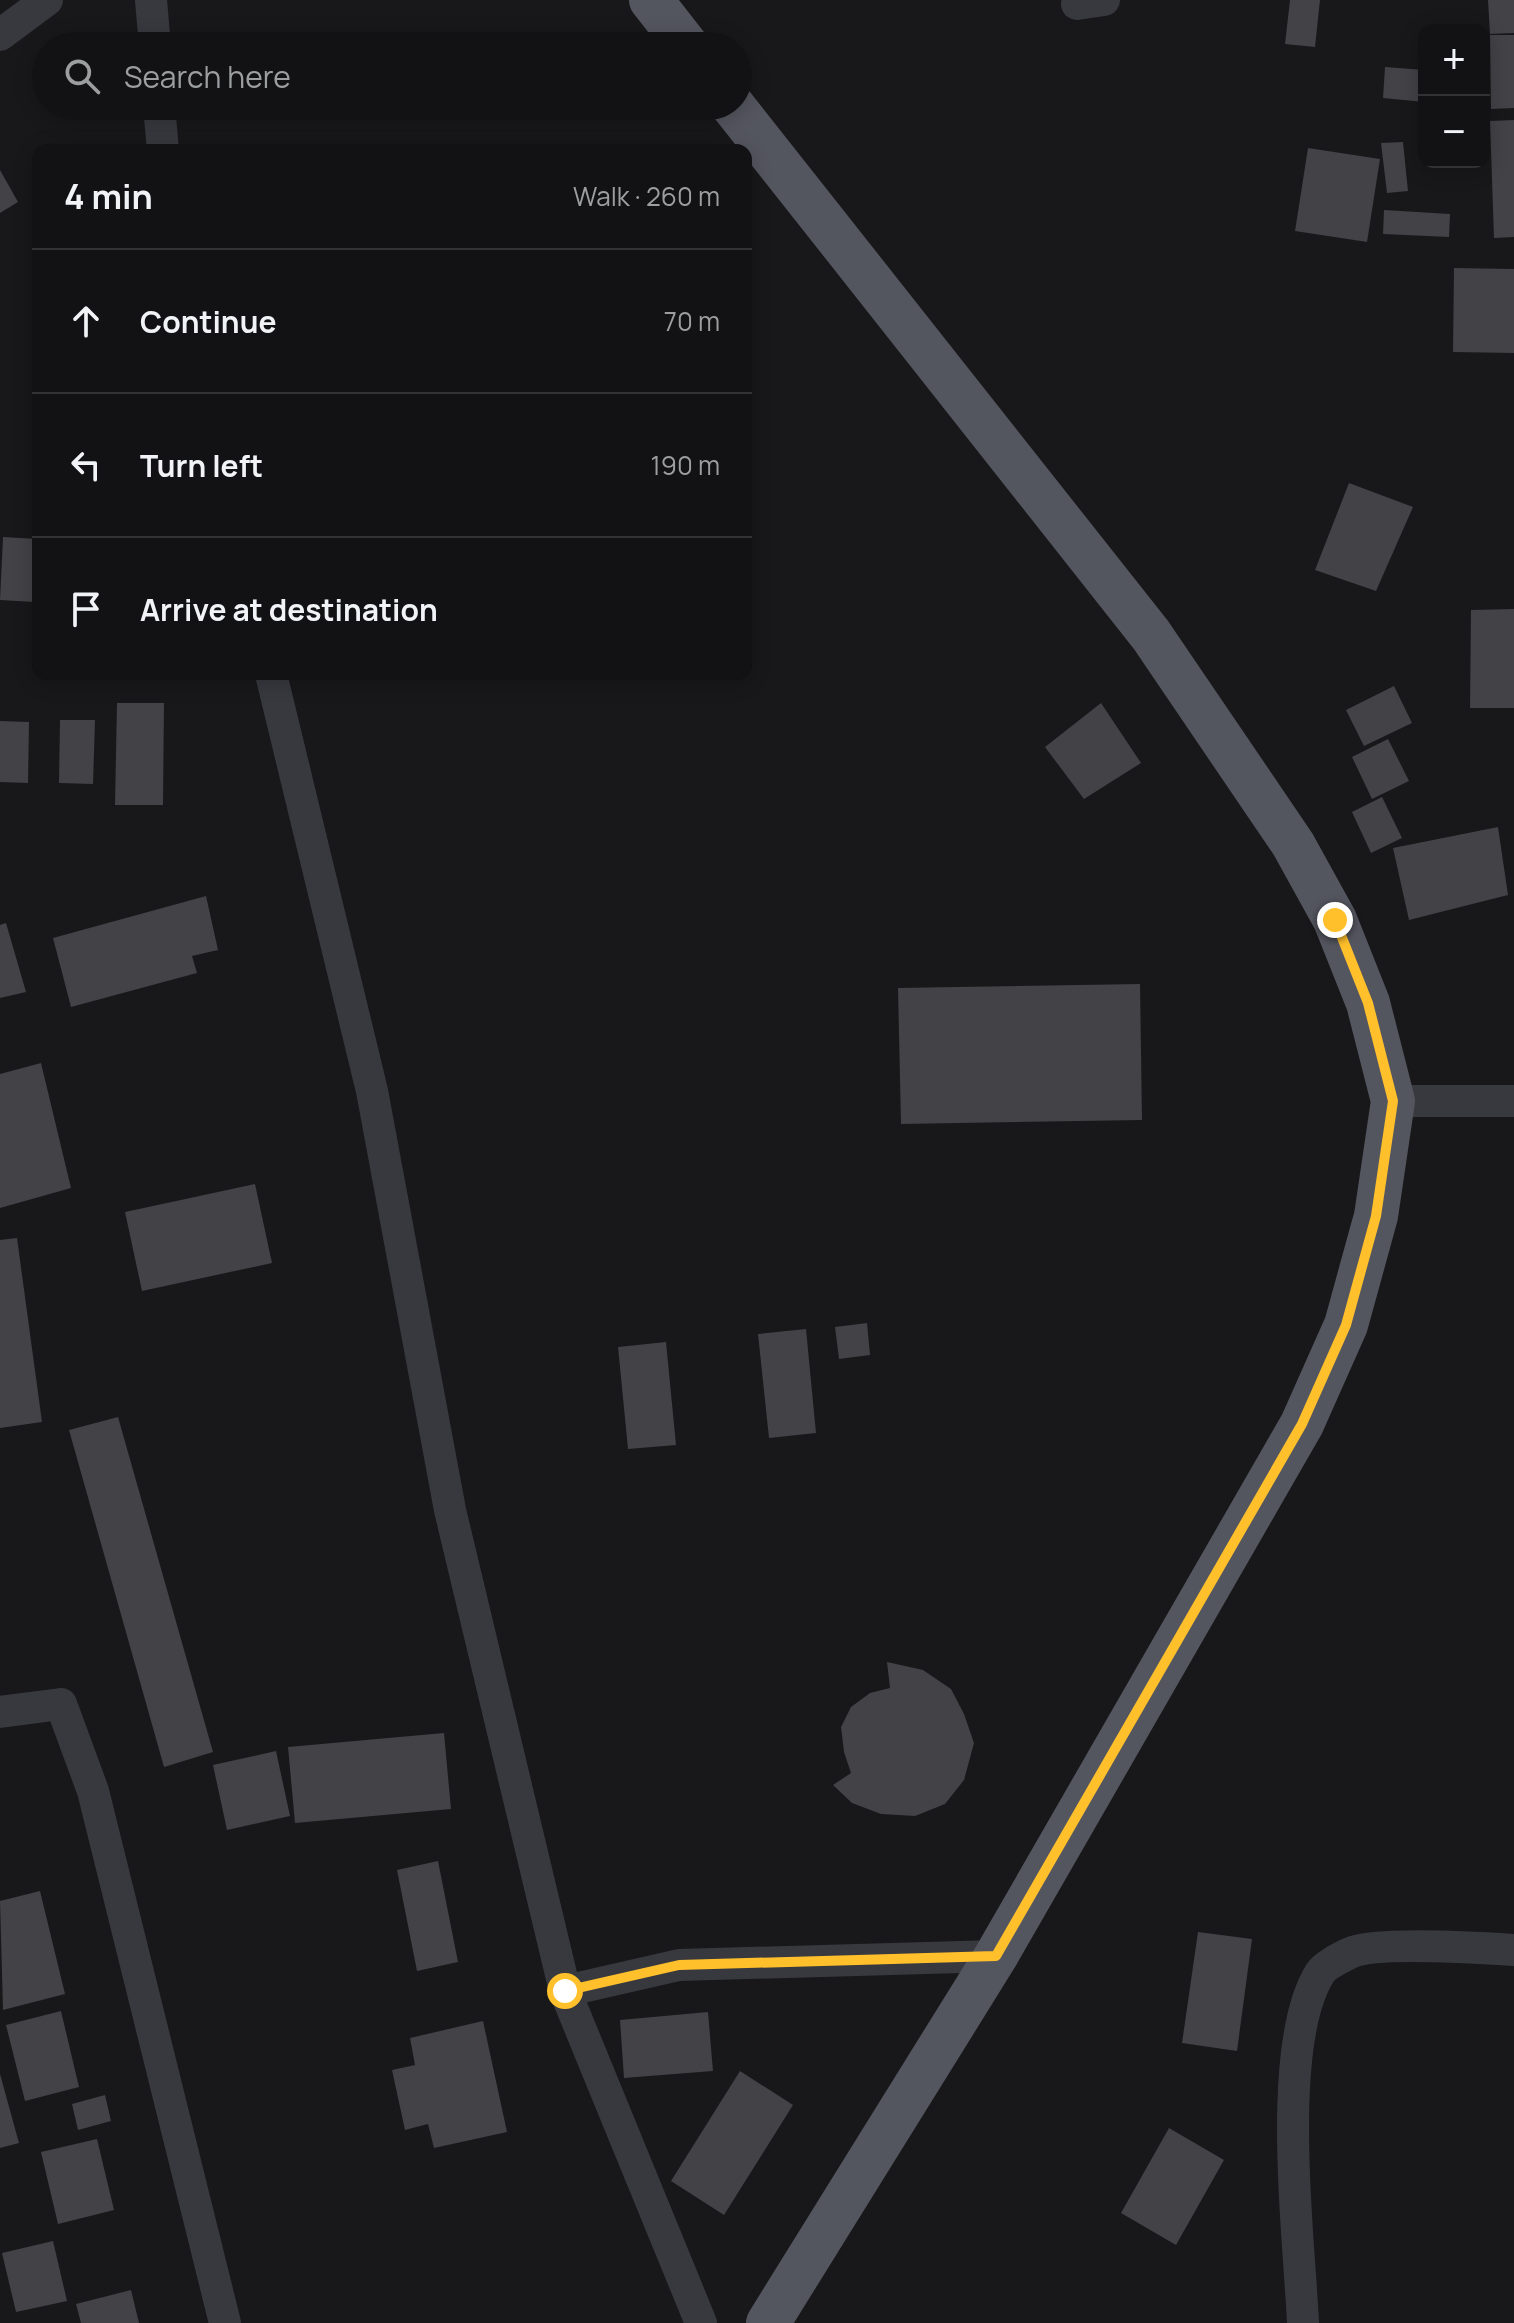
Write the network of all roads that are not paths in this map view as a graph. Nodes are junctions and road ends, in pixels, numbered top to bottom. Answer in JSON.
{"nodes":[{"id":1,"x":47,"y":0,"type":"edge"},
{"id":2,"x":151,"y":0,"type":"edge"},
{"id":3,"x":651,"y":0,"type":"edge"},
{"id":4,"x":154,"y":32,"type":"edge"},
{"id":5,"x":676,"y":32,"type":"edge"},
{"id":6,"x":0,"y":35,"type":"edge"},
{"id":7,"x":160,"y":120,"type":"edge"},
{"id":8,"x":744,"y":120,"type":"edge"},
{"id":9,"x":162,"y":144,"type":"edge"},
{"id":10,"x":272,"y":680,"type":"edge"},
{"id":11,"x":1393,"y":1101,"type":"junction"},
{"id":12,"x":1514,"y":1101,"type":"edge"},
{"id":13,"x":0,"y":1712,"type":"edge"},
{"id":14,"x":1514,"y":1950,"type":"edge"},
{"id":15,"x":996,"y":1956,"type":"junction"},
{"id":16,"x":565,"y":1991,"type":"junction"},
{"id":17,"x":225,"y":2323,"type":"edge"},
{"id":18,"x":701,"y":2323,"type":"edge"},
{"id":19,"x":768,"y":2323,"type":"edge"},
{"id":20,"x":1303,"y":2323,"type":"edge"}],
"edges":[{"from":1,"to":6,"type":"street"},
{"from":2,"to":4,"type":"street"},
{"from":3,"to":5,"type":"main road"},
{"from":7,"to":9,"type":"street"},
{"from":8,"to":11,"type":"main road"},
{"from":10,"to":16,"type":"street"},
{"from":11,"to":12,"type":"street"},
{"from":11,"to":15,"type":"main road"},
{"from":13,"to":17,"type":"street"},
{"from":14,"to":20,"type":"street"},
{"from":15,"to":16,"type":"street"},
{"from":15,"to":19,"type":"main road"},
{"from":16,"to":18,"type":"street"}]}
